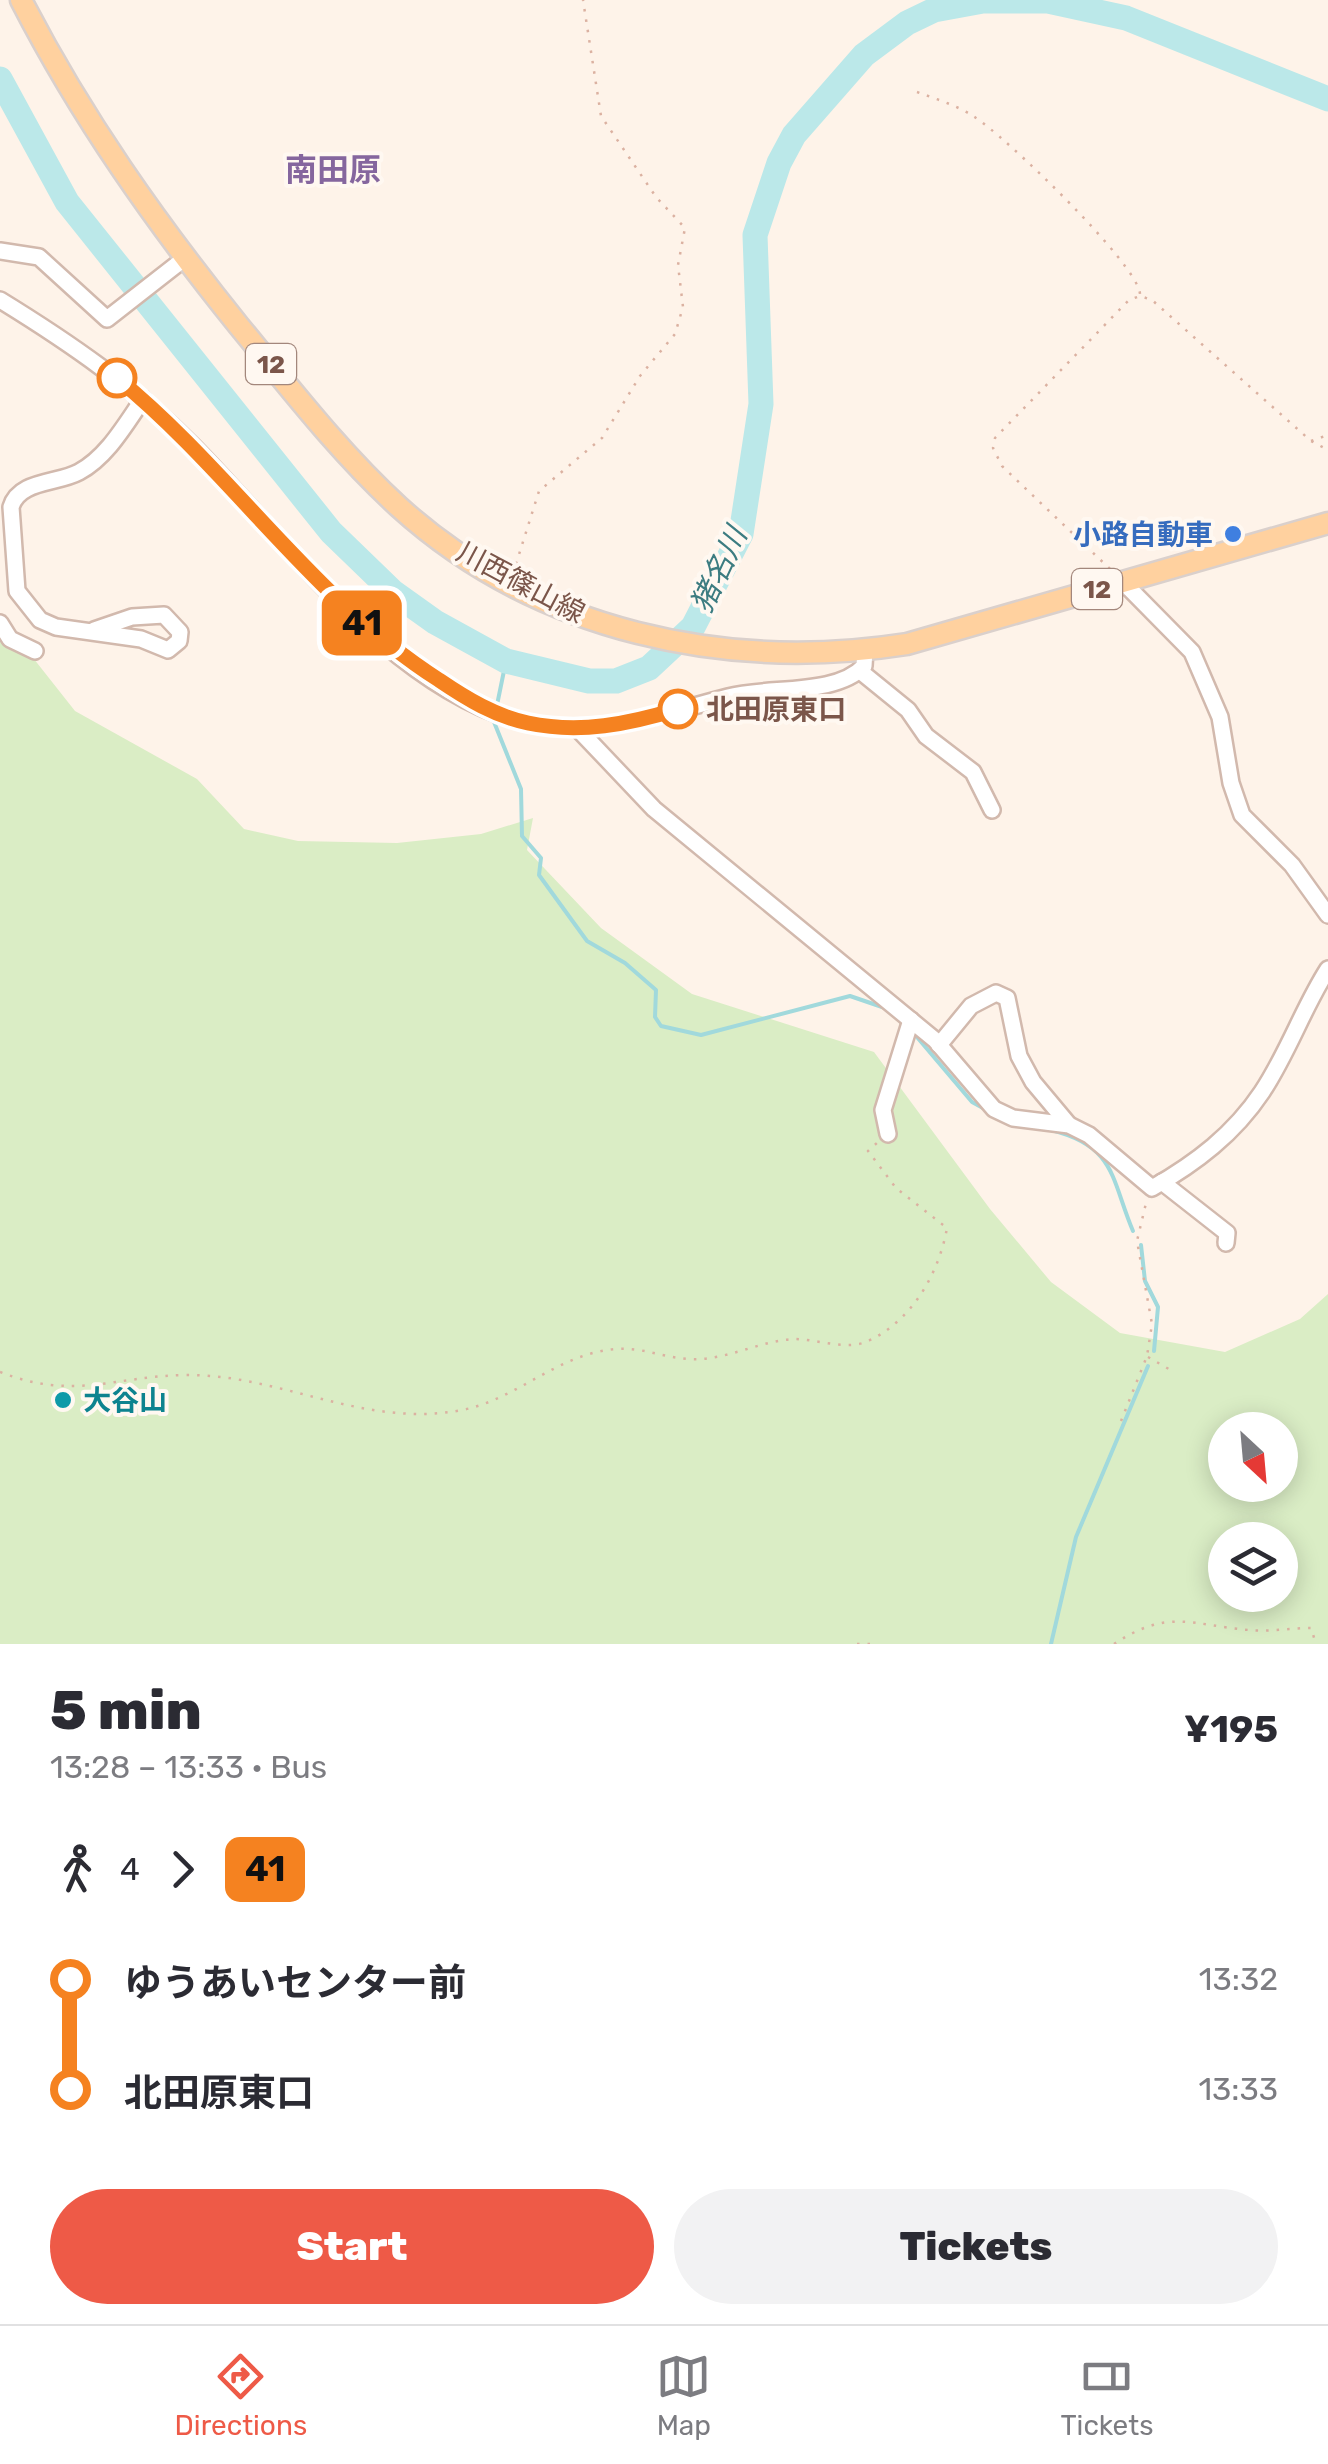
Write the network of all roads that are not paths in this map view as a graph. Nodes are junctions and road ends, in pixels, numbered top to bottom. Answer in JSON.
{"nodes":[{"id":1,"x":21,"y":0,"type":"edge"},
{"id":2,"x":0,"y":251,"type":"edge"},
{"id":3,"x":185,"y":258,"type":"junction"},
{"id":4,"x":0,"y":300,"type":"edge"},
{"id":5,"x":143,"y":400,"type":"junction"},
{"id":6,"x":1328,"y":523,"type":"edge"},
{"id":7,"x":1123,"y":582,"type":"junction"},
{"id":8,"x":0,"y":623,"type":"edge"},
{"id":9,"x":94,"y":630,"type":"junction"},
{"id":10,"x":35,"y":652,"type":"dead end"},
{"id":11,"x":862,"y":661,"type":"junction"},
{"id":12,"x":578,"y":728,"type":"junction"},
{"id":13,"x":992,"y":810,"type":"dead end"},
{"id":14,"x":1328,"y":915,"type":"edge"},
{"id":15,"x":1328,"y":969,"type":"edge"},
{"id":16,"x":909,"y":1026,"type":"junction"},
{"id":17,"x":939,"y":1044,"type":"junction"},
{"id":18,"x":1068,"y":1125,"type":"junction"},
{"id":19,"x":888,"y":1134,"type":"road end"},
{"id":20,"x":1157,"y":1185,"type":"junction"},
{"id":21,"x":1226,"y":1243,"type":"dead end"}],
"edges":[{"from":1,"to":3,"type":"main road","name":"川西篠山線","number":"12"},
{"from":2,"to":3,"type":"street"},
{"from":3,"to":11,"type":"main road","name":"川西篠山線","number":"12"},
{"from":4,"to":5,"type":"street"},
{"from":5,"to":9,"type":"street"},
{"from":5,"to":12,"type":"street"},
{"from":6,"to":7,"type":"main road","name":"川西篠山線","number":"12"},
{"from":7,"to":11,"type":"main road","name":"川西篠山線","number":"12"},
{"from":7,"to":14,"type":"street"},
{"from":8,"to":10,"type":"street"},
{"from":9,"to":9,"type":"street"},
{"from":11,"to":12,"type":"street"},
{"from":11,"to":13,"type":"street"},
{"from":12,"to":16,"type":"street"},
{"from":15,"to":20,"type":"street"},
{"from":16,"to":17,"type":"street"},
{"from":16,"to":19,"type":"street"},
{"from":17,"to":18,"type":"street"},
{"from":17,"to":18,"type":"street"},
{"from":18,"to":20,"type":"street"},
{"from":20,"to":21,"type":"street"}]}
